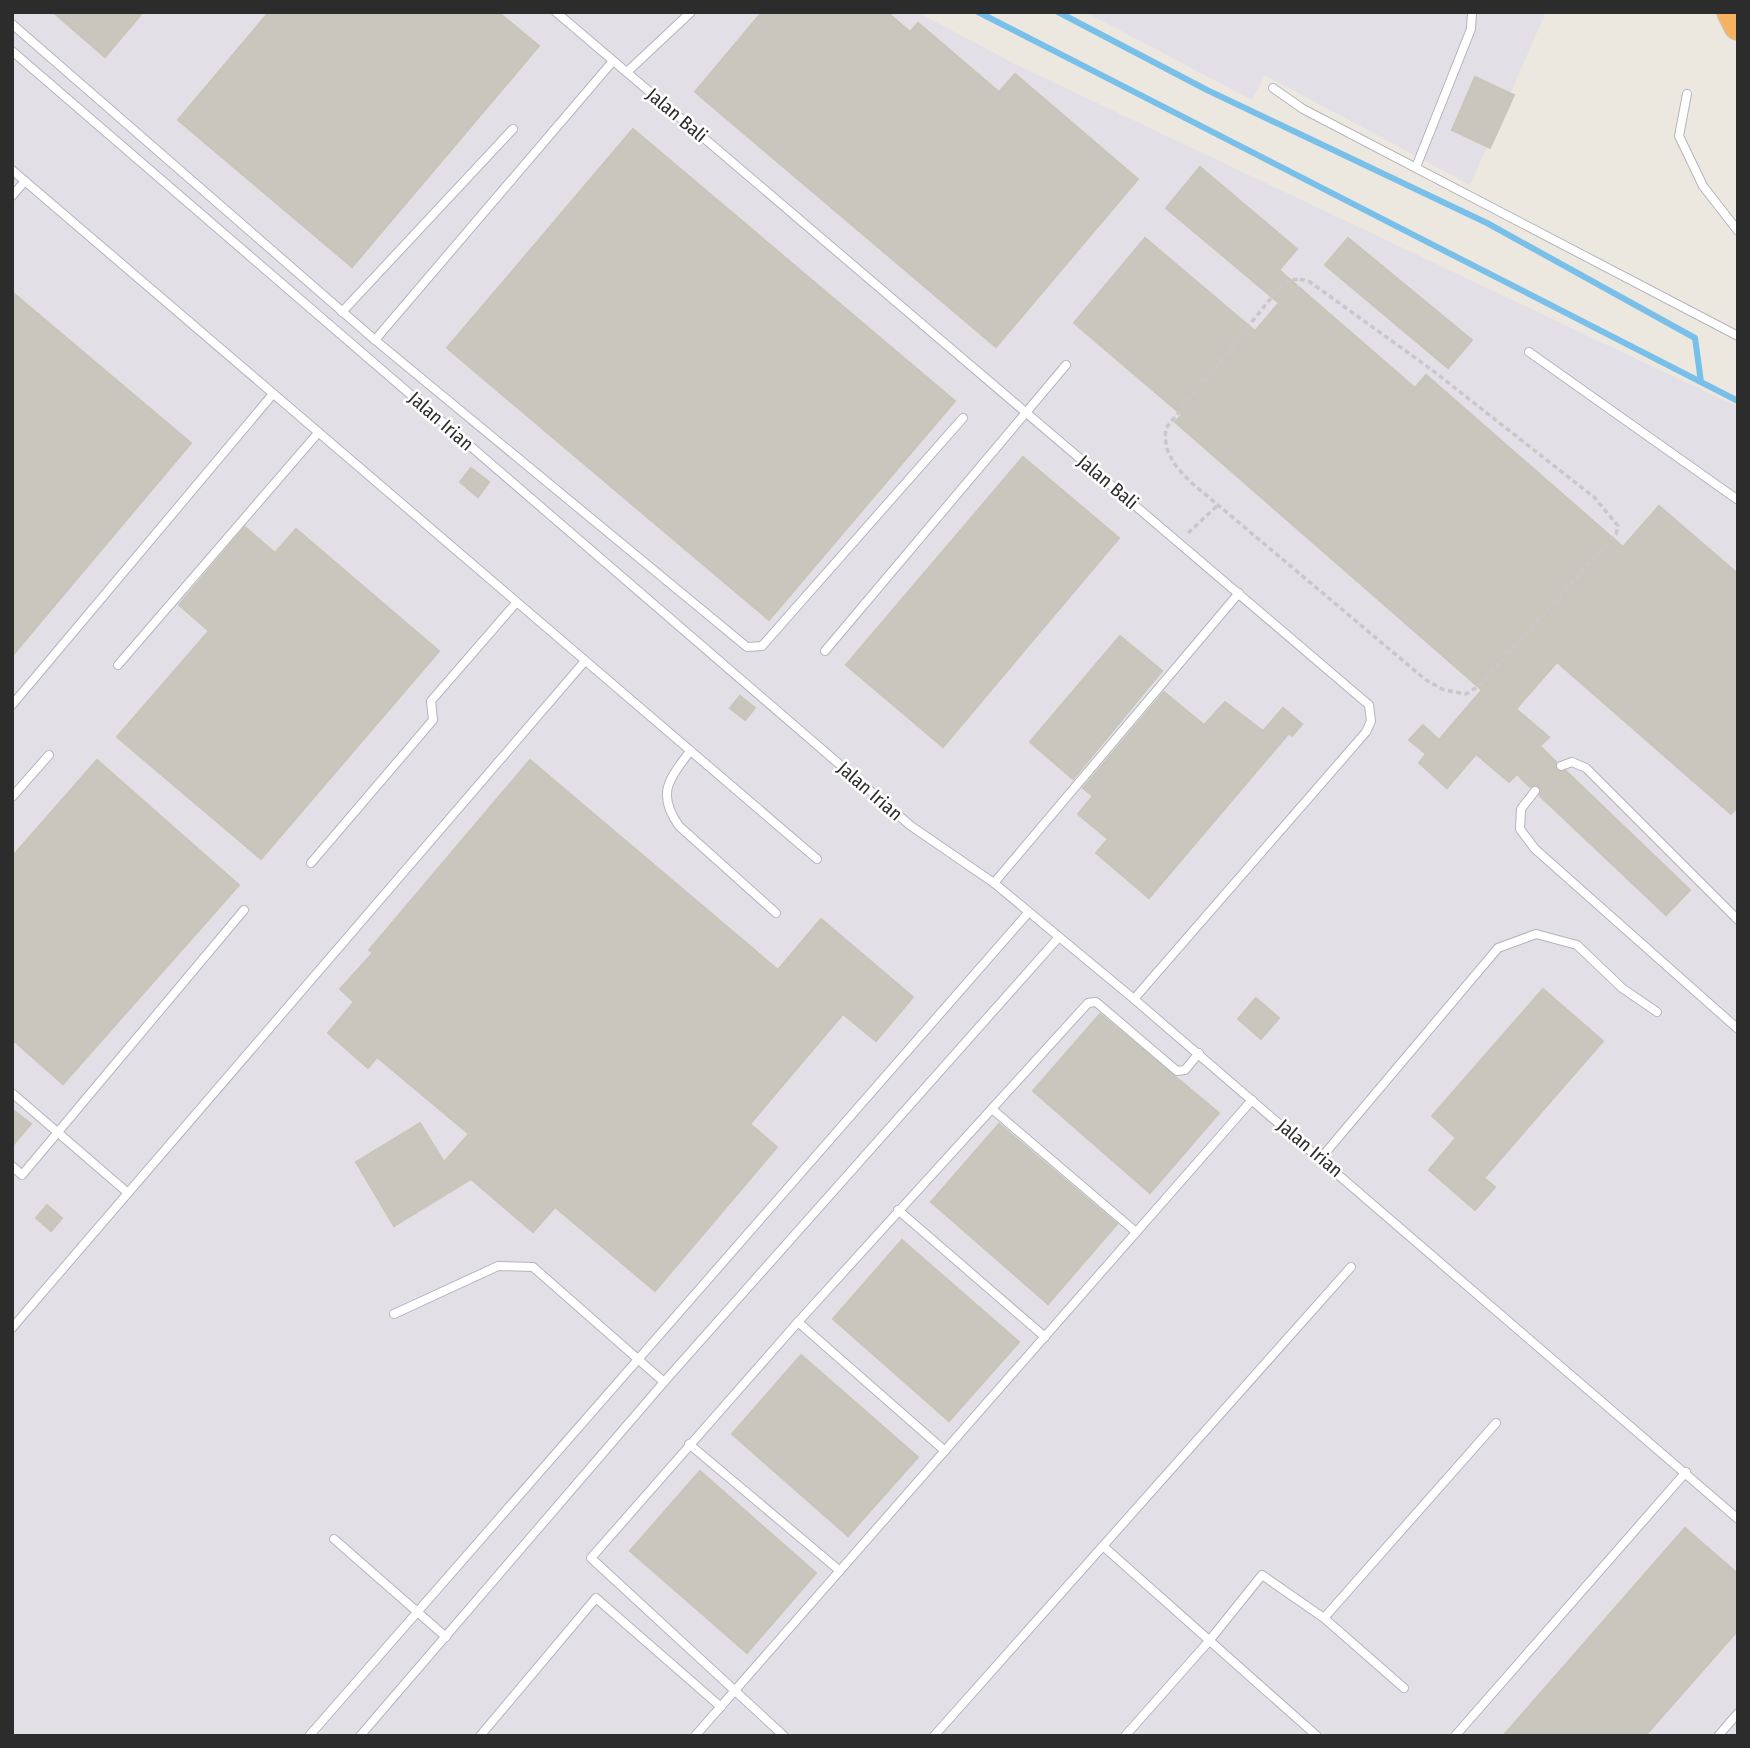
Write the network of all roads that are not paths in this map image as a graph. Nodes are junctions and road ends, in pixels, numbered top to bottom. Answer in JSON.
{"nodes":[{"id":1,"x":556,"y":12,"type":"edge"},
{"id":2,"x":691,"y":12,"type":"edge"},
{"id":3,"x":1472,"y":12,"type":"edge"},
{"id":4,"x":1731,"y":12,"type":"edge"},
{"id":5,"x":12,"y":24,"type":"edge"},
{"id":6,"x":1738,"y":26,"type":"edge"},
{"id":7,"x":12,"y":51,"type":"edge"},
{"id":8,"x":613,"y":61,"type":"junction"},
{"id":9,"x":627,"y":72,"type":"junction"},
{"id":10,"x":1273,"y":88,"type":"dead end"},
{"id":11,"x":1686,"y":94,"type":"dead end"},
{"id":12,"x":513,"y":129,"type":"dead end"},
{"id":13,"x":1416,"y":167,"type":"junction"},
{"id":14,"x":12,"y":170,"type":"edge"},
{"id":15,"x":25,"y":181,"type":"junction"},
{"id":16,"x":12,"y":196,"type":"edge"},
{"id":17,"x":1738,"y":231,"type":"edge"},
{"id":18,"x":342,"y":312,"type":"junction"},
{"id":19,"x":1738,"y":336,"type":"edge"},
{"id":20,"x":375,"y":340,"type":"junction"},
{"id":21,"x":1529,"y":352,"type":"dead end"},
{"id":22,"x":1066,"y":365,"type":"dead end"},
{"id":23,"x":273,"y":394,"type":"junction"},
{"id":24,"x":1026,"y":412,"type":"junction"},
{"id":25,"x":963,"y":418,"type":"dead end"},
{"id":26,"x":318,"y":432,"type":"junction"},
{"id":27,"x":1738,"y":500,"type":"edge"},
{"id":28,"x":1239,"y":593,"type":"junction"},
{"id":29,"x":516,"y":603,"type":"junction"},
{"id":30,"x":825,"y":651,"type":"dead end"},
{"id":31,"x":585,"y":661,"type":"junction"},
{"id":32,"x":118,"y":665,"type":"dead end"},
{"id":33,"x":12,"y":705,"type":"edge"},
{"id":34,"x":690,"y":751,"type":"junction"},
{"id":35,"x":49,"y":755,"type":"dead end"},
{"id":36,"x":1561,"y":766,"type":"dead end"},
{"id":37,"x":1535,"y":792,"type":"dead end"},
{"id":38,"x":12,"y":797,"type":"edge"},
{"id":39,"x":817,"y":859,"type":"dead end"},
{"id":40,"x":311,"y":863,"type":"dead end"},
{"id":41,"x":994,"y":883,"type":"junction"},
{"id":42,"x":244,"y":910,"type":"dead end"},
{"id":43,"x":776,"y":913,"type":"dead end"},
{"id":44,"x":1028,"y":913,"type":"junction"},
{"id":45,"x":1738,"y":920,"type":"edge"},
{"id":46,"x":1059,"y":937,"type":"junction"},
{"id":47,"x":1134,"y":999,"type":"junction"},
{"id":48,"x":1657,"y":1012,"type":"dead end"},
{"id":49,"x":1738,"y":1029,"type":"edge"},
{"id":50,"x":1199,"y":1053,"type":"junction"},
{"id":51,"x":12,"y":1093,"type":"edge"},
{"id":52,"x":1252,"y":1100,"type":"junction"},
{"id":53,"x":992,"y":1109,"type":"junction"},
{"id":54,"x":59,"y":1132,"type":"junction"},
{"id":55,"x":1321,"y":1158,"type":"junction"},
{"id":56,"x":12,"y":1166,"type":"edge"},
{"id":57,"x":128,"y":1193,"type":"junction"},
{"id":58,"x":898,"y":1210,"type":"junction"},
{"id":59,"x":1136,"y":1232,"type":"junction"},
{"id":60,"x":1352,"y":1267,"type":"dead end"},
{"id":61,"x":394,"y":1314,"type":"dead end"},
{"id":62,"x":798,"y":1322,"type":"junction"},
{"id":63,"x":12,"y":1328,"type":"edge"},
{"id":64,"x":1045,"y":1337,"type":"junction"},
{"id":65,"x":638,"y":1359,"type":"junction"},
{"id":66,"x":664,"y":1382,"type":"junction"},
{"id":67,"x":1496,"y":1423,"type":"dead end"},
{"id":68,"x":689,"y":1444,"type":"junction"},
{"id":69,"x":944,"y":1451,"type":"junction"},
{"id":70,"x":1686,"y":1472,"type":"junction"},
{"id":71,"x":1738,"y":1519,"type":"edge"},
{"id":72,"x":334,"y":1539,"type":"dead end"},
{"id":73,"x":1103,"y":1546,"type":"junction"},
{"id":74,"x":840,"y":1571,"type":"junction"},
{"id":75,"x":418,"y":1612,"type":"junction"},
{"id":76,"x":1324,"y":1618,"type":"junction"},
{"id":77,"x":446,"y":1637,"type":"junction"},
{"id":78,"x":1209,"y":1641,"type":"junction"},
{"id":79,"x":1404,"y":1688,"type":"dead end"},
{"id":80,"x":736,"y":1690,"type":"junction"},
{"id":81,"x":721,"y":1707,"type":"junction"},
{"id":82,"x":1738,"y":1713,"type":"edge"},
{"id":83,"x":309,"y":1736,"type":"edge"},
{"id":84,"x":360,"y":1736,"type":"edge"},
{"id":85,"x":480,"y":1736,"type":"edge"},
{"id":86,"x":695,"y":1736,"type":"edge"},
{"id":87,"x":784,"y":1736,"type":"edge"},
{"id":88,"x":934,"y":1736,"type":"edge"},
{"id":89,"x":1125,"y":1736,"type":"edge"},
{"id":90,"x":1317,"y":1736,"type":"edge"},
{"id":91,"x":1455,"y":1736,"type":"edge"},
{"id":92,"x":1718,"y":1736,"type":"edge"}],
"edges":[{"from":1,"to":8,"type":"lane","name":"Jalan Bali"},
{"from":2,"to":9,"type":"lane"},
{"from":3,"to":13,"type":"lane"},
{"from":4,"to":6,"type":"highway"},
{"from":5,"to":18,"type":"lane"},
{"from":7,"to":41,"type":"lane","name":"Jalan Irian"},
{"from":8,"to":9,"type":"lane","name":"Jalan Bali"},
{"from":8,"to":20,"type":"lane"},
{"from":9,"to":24,"type":"lane","name":"Jalan Bali"},
{"from":10,"to":13,"type":"lane"},
{"from":11,"to":17,"type":"lane"},
{"from":12,"to":18,"type":"lane"},
{"from":13,"to":19,"type":"lane"},
{"from":14,"to":15,"type":"lane"},
{"from":15,"to":16,"type":"lane"},
{"from":15,"to":23,"type":"lane"},
{"from":18,"to":20,"type":"lane"},
{"from":20,"to":25,"type":"lane"},
{"from":21,"to":27,"type":"lane"},
{"from":22,"to":24,"type":"lane"},
{"from":23,"to":26,"type":"lane"},
{"from":23,"to":33,"type":"lane"},
{"from":24,"to":28,"type":"lane","name":"Jalan Bali"},
{"from":24,"to":30,"type":"lane"},
{"from":26,"to":29,"type":"lane"},
{"from":26,"to":32,"type":"lane"},
{"from":28,"to":41,"type":"lane"},
{"from":28,"to":47,"type":"lane","name":"Jalan Bali"},
{"from":29,"to":31,"type":"lane"},
{"from":29,"to":40,"type":"lane"},
{"from":31,"to":34,"type":"lane"},
{"from":31,"to":57,"type":"lane"},
{"from":34,"to":39,"type":"lane"},
{"from":34,"to":43,"type":"lane"},
{"from":35,"to":38,"type":"lane"},
{"from":36,"to":45,"type":"lane"},
{"from":37,"to":49,"type":"lane"},
{"from":41,"to":44,"type":"lane","name":"Jalan Irian"},
{"from":42,"to":54,"type":"lane"},
{"from":44,"to":46,"type":"lane","name":"Jalan Irian"},
{"from":44,"to":65,"type":"lane"},
{"from":46,"to":47,"type":"lane","name":"Jalan Irian"},
{"from":46,"to":66,"type":"lane"},
{"from":47,"to":50,"type":"lane","name":"Jalan Irian"},
{"from":48,"to":55,"type":"lane"},
{"from":50,"to":52,"type":"lane","name":"Jalan Irian"},
{"from":50,"to":53,"type":"lane"},
{"from":51,"to":54,"type":"lane"},
{"from":52,"to":55,"type":"lane","name":"Jalan Irian"},
{"from":52,"to":59,"type":"lane"},
{"from":53,"to":58,"type":"lane"},
{"from":53,"to":59,"type":"lane"},
{"from":54,"to":56,"type":"lane"},
{"from":54,"to":57,"type":"lane"},
{"from":55,"to":70,"type":"lane","name":"Jalan Irian"},
{"from":57,"to":63,"type":"lane"},
{"from":58,"to":62,"type":"lane"},
{"from":58,"to":64,"type":"lane"},
{"from":59,"to":64,"type":"lane"},
{"from":60,"to":73,"type":"lane"},
{"from":61,"to":65,"type":"lane"},
{"from":62,"to":68,"type":"lane"},
{"from":62,"to":69,"type":"lane"},
{"from":64,"to":69,"type":"lane"},
{"from":65,"to":66,"type":"lane"},
{"from":65,"to":75,"type":"lane"},
{"from":66,"to":77,"type":"lane"},
{"from":67,"to":76,"type":"lane"},
{"from":68,"to":74,"type":"lane"},
{"from":68,"to":80,"type":"lane"},
{"from":69,"to":74,"type":"lane"},
{"from":70,"to":71,"type":"lane","name":"Jalan Irian"},
{"from":70,"to":91,"type":"lane"},
{"from":72,"to":75,"type":"lane"},
{"from":73,"to":78,"type":"lane"},
{"from":73,"to":88,"type":"lane"},
{"from":74,"to":80,"type":"lane"},
{"from":75,"to":77,"type":"lane"},
{"from":75,"to":83,"type":"lane"},
{"from":76,"to":78,"type":"lane"},
{"from":76,"to":79,"type":"lane"},
{"from":77,"to":84,"type":"lane"},
{"from":78,"to":89,"type":"lane"},
{"from":78,"to":90,"type":"lane"},
{"from":80,"to":81,"type":"lane"},
{"from":80,"to":87,"type":"lane"},
{"from":81,"to":85,"type":"lane"},
{"from":81,"to":86,"type":"lane"},
{"from":82,"to":92,"type":"lane"}]}
